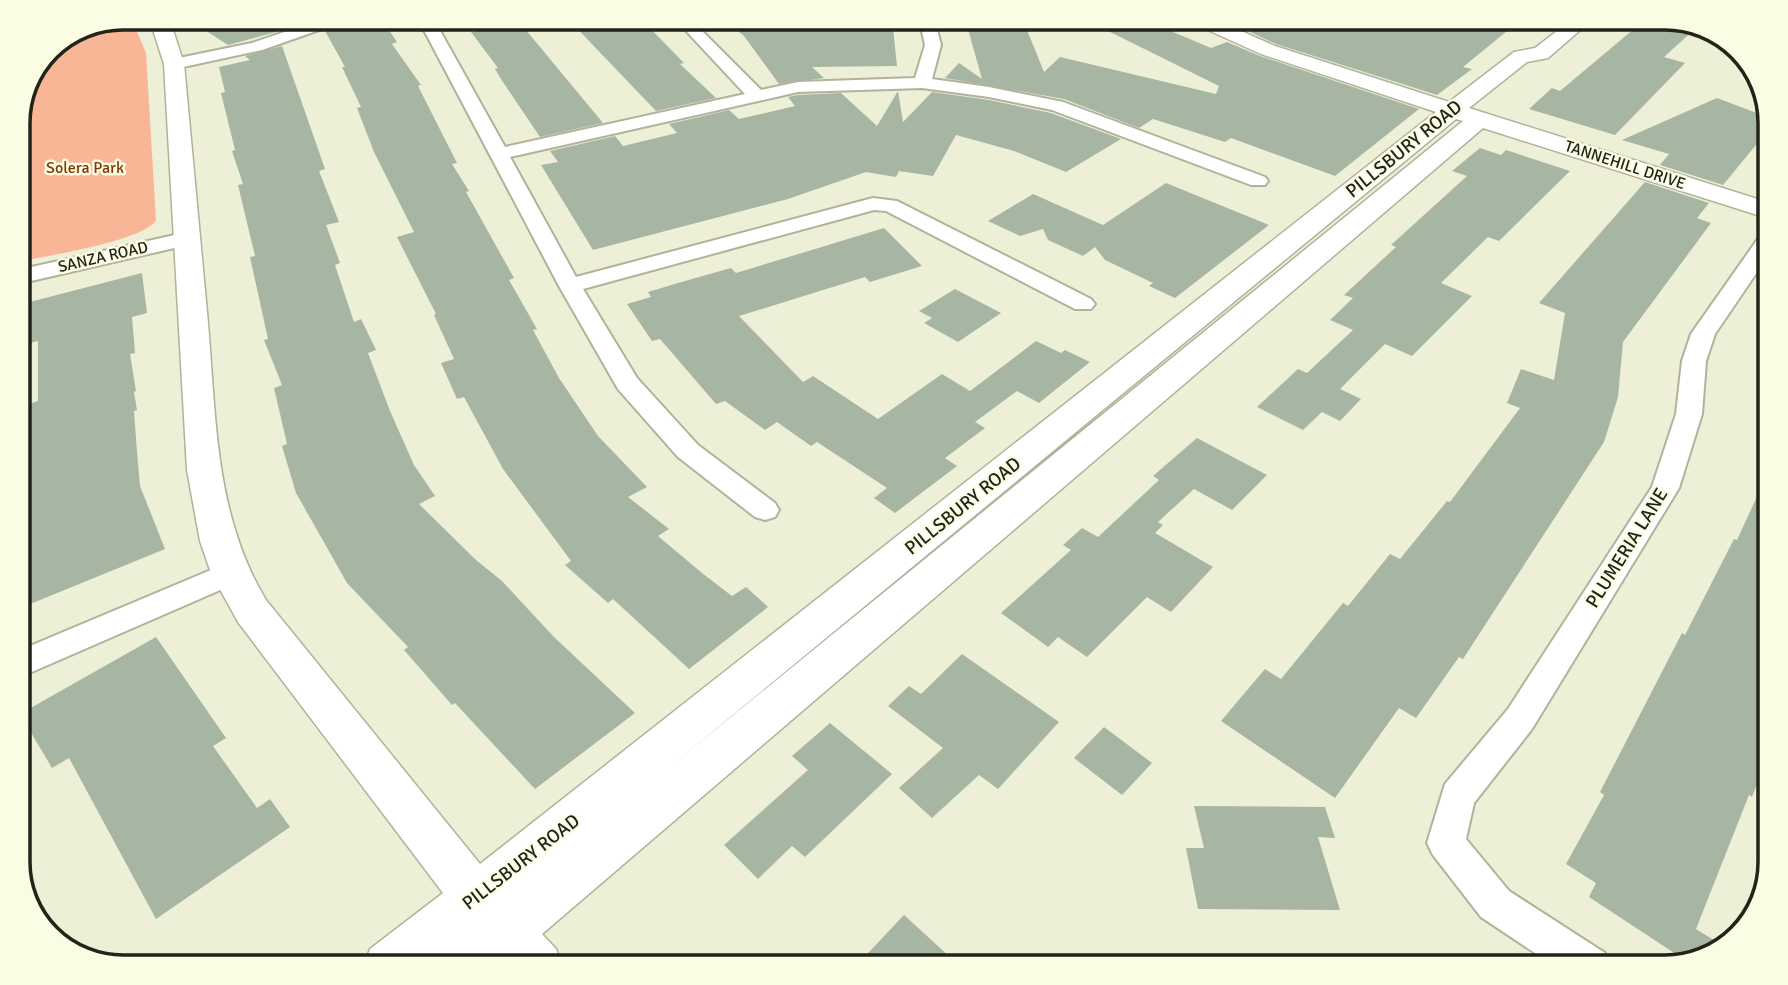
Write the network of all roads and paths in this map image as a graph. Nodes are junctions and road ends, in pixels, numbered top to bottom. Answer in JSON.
{"nodes":[{"id":1,"x":162,"y":30,"type":"edge"},
{"id":2,"x":305,"y":30,"type":"edge"},
{"id":3,"x":432,"y":30,"type":"edge"},
{"id":4,"x":693,"y":30,"type":"edge"},
{"id":5,"x":930,"y":30,"type":"edge"},
{"id":6,"x":1230,"y":30,"type":"edge"},
{"id":7,"x":1572,"y":30,"type":"edge"},
{"id":8,"x":174,"y":64,"type":"junction"},
{"id":9,"x":922,"y":83,"type":"junction"},
{"id":10,"x":756,"y":95,"type":"junction"},
{"id":11,"x":1477,"y":110,"type":"junction"},
{"id":12,"x":499,"y":154,"type":"junction"},
{"id":13,"x":1258,"y":181,"type":"dead end"},
{"id":14,"x":1758,"y":207,"type":"edge"},
{"id":15,"x":188,"y":238,"type":"junction"},
{"id":16,"x":1758,"y":255,"type":"edge"},
{"id":17,"x":30,"y":274,"type":"edge"},
{"id":18,"x":570,"y":286,"type":"junction"},
{"id":19,"x":1083,"y":304,"type":"dead end"},
{"id":20,"x":765,"y":510,"type":"dead end"},
{"id":21,"x":230,"y":573,"type":"junction"},
{"id":22,"x":30,"y":660,"type":"edge"},
{"id":23,"x":508,"y":932,"type":"edge"},
{"id":24,"x":431,"y":955,"type":"edge"},
{"id":25,"x":480,"y":955,"type":"edge"},
{"id":26,"x":1572,"y":955,"type":"edge"}],
"edges":[{"from":1,"to":8,"type":"street"},
{"from":2,"to":8,"type":"street"},
{"from":3,"to":12,"type":"street"},
{"from":4,"to":10,"type":"street"},
{"from":5,"to":9,"type":"street"},
{"from":6,"to":11,"type":"street","name":"TANNEHILL DRIVE"},
{"from":7,"to":11,"type":"street","name":"PILLSBURY ROAD"},
{"from":8,"to":15,"type":"street"},
{"from":9,"to":10,"type":"street"},
{"from":9,"to":13,"type":"street"},
{"from":10,"to":12,"type":"street"},
{"from":11,"to":14,"type":"street","name":"TANNEHILL DRIVE"},
{"from":11,"to":23,"type":"street","name":"PILLSBURY ROAD"},
{"from":12,"to":18,"type":"street"},
{"from":15,"to":17,"type":"street","name":"SANZA ROAD"},
{"from":15,"to":21,"type":"street"},
{"from":16,"to":26,"type":"street","name":"PLUMERIA LANE"},
{"from":18,"to":19,"type":"street"},
{"from":18,"to":20,"type":"street"},
{"from":21,"to":22,"type":"street"},
{"from":21,"to":23,"type":"street"},
{"from":23,"to":24,"type":"street","name":"PILLSBURY ROAD"},
{"from":23,"to":25,"type":"street","name":"PILLSBURY ROAD"}]}
